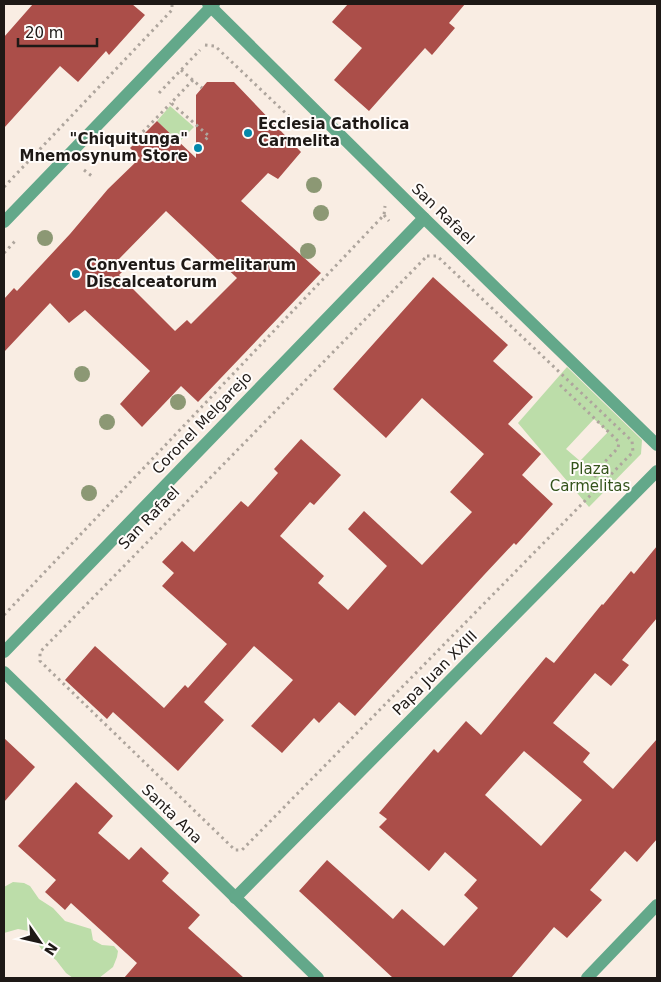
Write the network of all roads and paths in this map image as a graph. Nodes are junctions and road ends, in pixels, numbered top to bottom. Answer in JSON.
{"nodes":[{"id":1,"x":172,"y":4,"type":"edge"},
{"id":2,"x":211,"y":5,"type":"edge"},
{"id":3,"x":172,"y":10,"type":"junction"},
{"id":4,"x":177,"y":15,"type":"dead end"},
{"id":5,"x":193,"y":80,"type":"junction"},
{"id":6,"x":202,"y":88,"type":"dead end"},
{"id":7,"x":171,"y":103,"type":"junction"},
{"id":8,"x":297,"y":123,"type":"dead end"},
{"id":9,"x":119,"y":134,"type":"dead end"},
{"id":10,"x":204,"y":142,"type":"dead end"},
{"id":11,"x":84,"y":170,"type":"dead end"},
{"id":12,"x":93,"y":177,"type":"dead end"},
{"id":13,"x":4,"y":187,"type":"edge"},
{"id":14,"x":385,"y":205,"type":"dead end"},
{"id":15,"x":384,"y":215,"type":"junction"},
{"id":16,"x":424,"y":218,"type":"junction"},
{"id":17,"x":389,"y":221,"type":"dead end"},
{"id":18,"x":4,"y":222,"type":"edge"},
{"id":19,"x":422,"y":251,"type":"dead end"},
{"id":20,"x":427,"y":256,"type":"junction"},
{"id":21,"x":437,"y":256,"type":"dead end"},
{"id":22,"x":560,"y":385,"type":"dead end"},
{"id":23,"x":632,"y":441,"type":"dead end"},
{"id":24,"x":657,"y":444,"type":"edge"},
{"id":25,"x":580,"y":462,"type":"dead end"},
{"id":26,"x":657,"y":471,"type":"edge"},
{"id":27,"x":593,"y":474,"type":"junction"},
{"id":28,"x":603,"y":483,"type":"junction"},
{"id":29,"x":5,"y":617,"type":"edge"},
{"id":30,"x":4,"y":652,"type":"edge"},
{"id":31,"x":40,"y":661,"type":"joint"},
{"id":32,"x":4,"y":672,"type":"edge"},
{"id":33,"x":242,"y":850,"type":"joint"},
{"id":34,"x":235,"y":898,"type":"junction"},
{"id":35,"x":657,"y":905,"type":"edge"},
{"id":36,"x":318,"y":978,"type":"edge"},
{"id":37,"x":587,"y":978,"type":"edge"}],
"edges":[{"from":1,"to":3,"type":"path"},
{"from":2,"to":16,"type":"street","name":"San Rafael"},
{"from":2,"to":18,"type":"street"},
{"from":3,"to":4,"type":"path"},
{"from":3,"to":13,"type":"path"},
{"from":5,"to":6,"type":"path"},
{"from":5,"to":7,"type":"path"},
{"from":5,"to":8,"type":"path"},
{"from":7,"to":9,"type":"path"},
{"from":7,"to":10,"type":"path"},
{"from":11,"to":12,"type":"path"},
{"from":14,"to":15,"type":"path"},
{"from":15,"to":17,"type":"path"},
{"from":15,"to":29,"type":"path","name":"Coronel Melgarejo"},
{"from":16,"to":24,"type":"street","name":"San Rafael"},
{"from":16,"to":30,"type":"street","name":"Coronel Melgarejo"},
{"from":19,"to":20,"type":"path"},
{"from":20,"to":21,"type":"path"},
{"from":20,"to":31,"type":"path","name":"San Rafael"},
{"from":22,"to":27,"type":"path"},
{"from":23,"to":28,"type":"path","name":"Papa Juan XXIII"},
{"from":25,"to":27,"type":"path"},
{"from":26,"to":34,"type":"street","name":"Papa Juan XXIII"},
{"from":27,"to":28,"type":"path"},
{"from":28,"to":33,"type":"path","name":"Papa Juan XXIII"},
{"from":31,"to":33,"type":"path","name":"Santa Ana"},
{"from":32,"to":34,"type":"street","name":"Santa Ana"},
{"from":34,"to":36,"type":"street","name":"Santa Ana"},
{"from":35,"to":37,"type":"street"}]}
